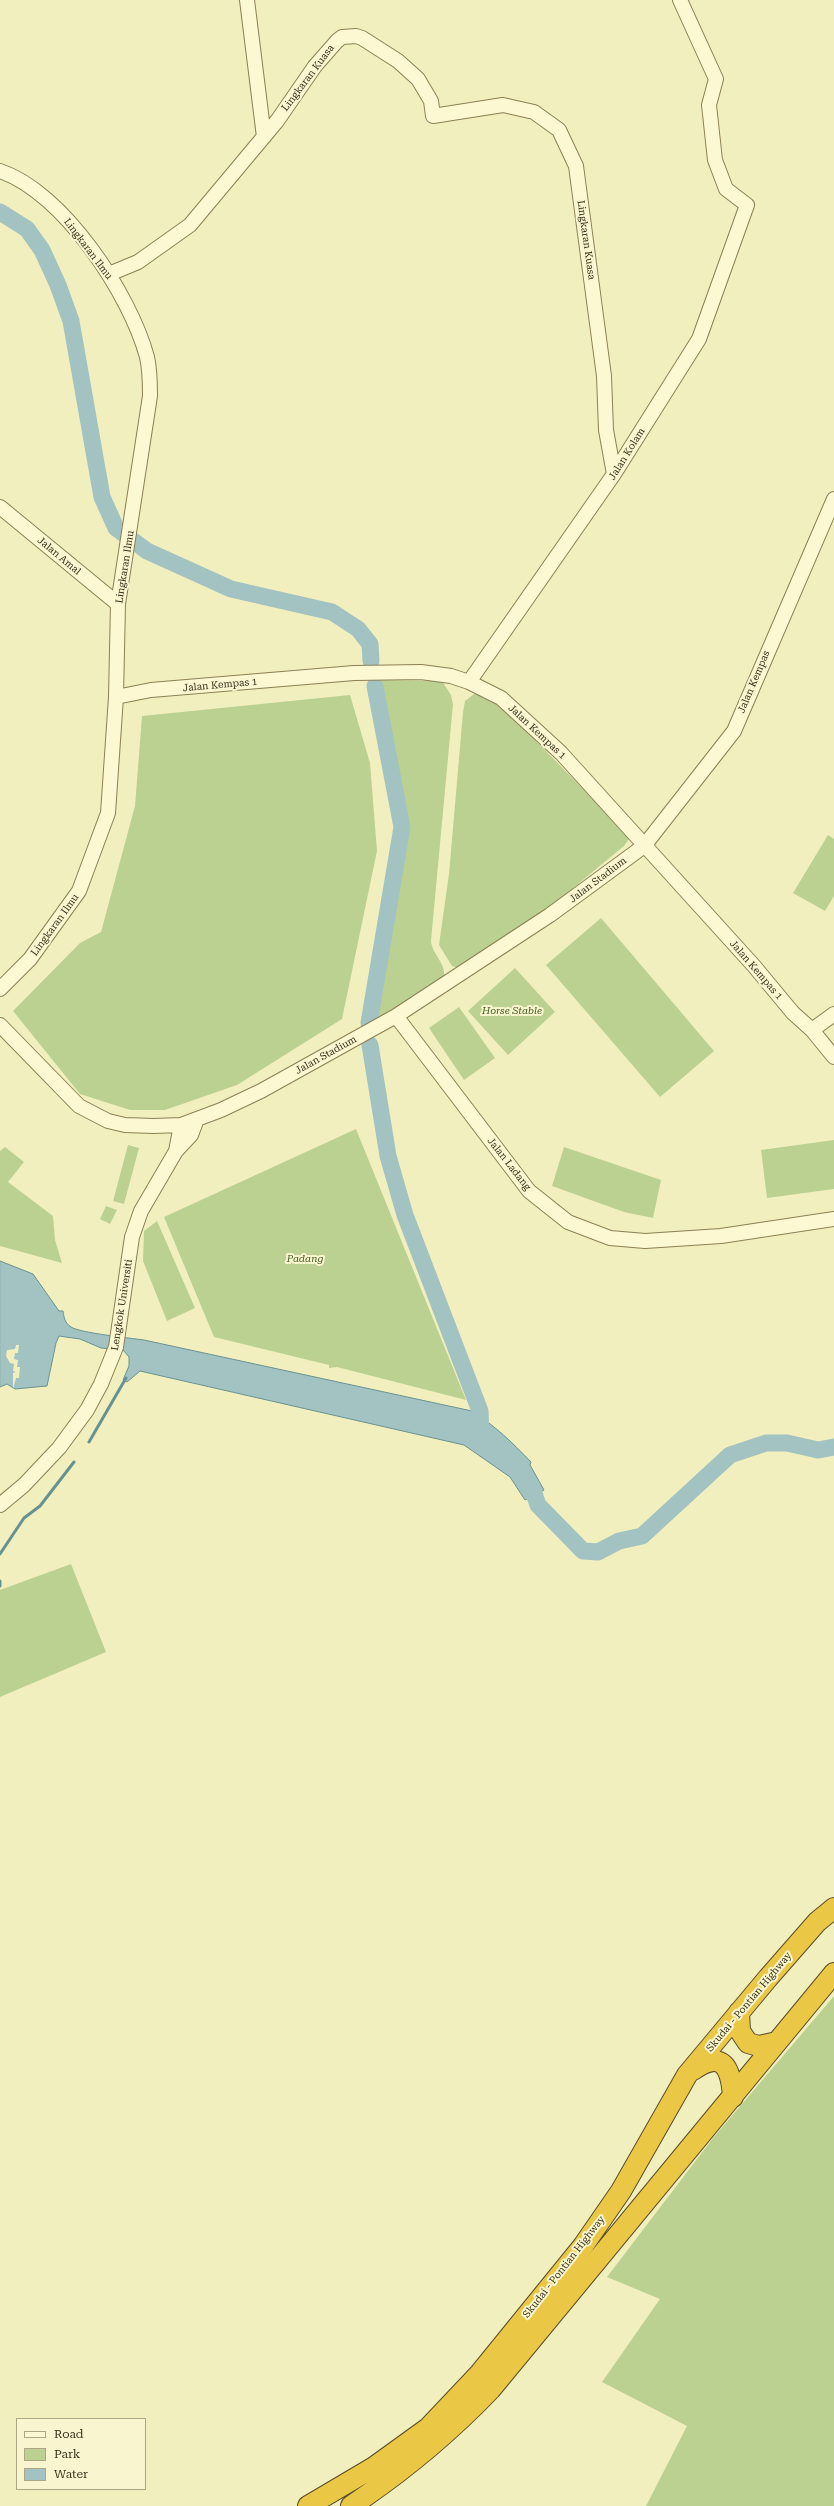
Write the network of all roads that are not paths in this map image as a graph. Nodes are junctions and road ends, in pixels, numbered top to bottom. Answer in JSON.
{"nodes":[{"id":1,"x":247,"y":0,"type":"edge"},
{"id":2,"x":680,"y":0,"type":"edge"},
{"id":3,"x":264,"y":137,"type":"junction"},
{"id":4,"x":0,"y":171,"type":"edge"},
{"id":5,"x":109,"y":274,"type":"junction"},
{"id":6,"x":614,"y":474,"type":"junction"},
{"id":7,"x":834,"y":499,"type":"edge"},
{"id":8,"x":0,"y":507,"type":"edge"},
{"id":9,"x":118,"y":604,"type":"junction"},
{"id":10,"x":469,"y":682,"type":"junction"},
{"id":11,"x":116,"y":697,"type":"junction"},
{"id":12,"x":644,"y":846,"type":"junction"},
{"id":13,"x":0,"y":988,"type":"edge"},
{"id":14,"x":834,"y":1014,"type":"edge"},
{"id":15,"x":396,"y":1016,"type":"junction"},
{"id":16,"x":0,"y":1025,"type":"edge"},
{"id":17,"x":812,"y":1030,"type":"junction"},
{"id":18,"x":834,"y":1057,"type":"edge"},
{"id":19,"x":197,"y":1119,"type":"junction"},
{"id":20,"x":181,"y":1125,"type":"junction"},
{"id":21,"x":176,"y":1151,"type":"junction"},
{"id":22,"x":834,"y":1219,"type":"edge"},
{"id":23,"x":0,"y":1505,"type":"edge"},
{"id":24,"x":834,"y":1908,"type":"edge"},
{"id":25,"x":834,"y":1973,"type":"edge"},
{"id":26,"x":739,"y":2012,"type":"junction"},
{"id":27,"x":778,"y":2042,"type":"junction"},
{"id":28,"x":686,"y":2075,"type":"junction"},
{"id":29,"x":733,"y":2096,"type":"junction"},
{"id":30,"x":308,"y":2506,"type":"edge"},
{"id":31,"x":351,"y":2506,"type":"edge"}],
"edges":[{"from":1,"to":3,"type":"street"},
{"from":2,"to":6,"type":"street","name":"Jalan Kolam"},
{"from":3,"to":5,"type":"street","name":"Lingkaran Kuasa"},
{"from":3,"to":6,"type":"street","name":"Lingkaran Kuasa"},
{"from":4,"to":5,"type":"street","name":"Lingkaran Ilmu"},
{"from":5,"to":9,"type":"street","name":"Lingkaran Ilmu"},
{"from":6,"to":10,"type":"street","name":"Jalan Kolam"},
{"from":7,"to":12,"type":"street","name":"Jalan Kempas"},
{"from":8,"to":9,"type":"street","name":"Jalan Amal"},
{"from":9,"to":11,"type":"street","name":"Lingkaran Ilmu"},
{"from":10,"to":11,"type":"street","name":"Jalan Kempas 1"},
{"from":10,"to":12,"type":"street","name":"Jalan Kempas 1"},
{"from":11,"to":13,"type":"street","name":"Lingkaran Ilmu"},
{"from":12,"to":15,"type":"street","name":"Jalan Stadium"},
{"from":12,"to":17,"type":"street","name":"Jalan Kempas 1"},
{"from":14,"to":17,"type":"street"},
{"from":15,"to":19,"type":"street","name":"Jalan Stadium"},
{"from":15,"to":22,"type":"street","name":"Jalan Ladang"},
{"from":16,"to":20,"type":"street","name":"Jalan Stadium"},
{"from":17,"to":18,"type":"street","name":"Jalan Kempas 1"},
{"from":19,"to":20,"type":"street","name":"Jalan Stadium"},
{"from":19,"to":21,"type":"street","name":"Lengkok Universiti"},
{"from":20,"to":21,"type":"street","name":"Lengkok Universiti"},
{"from":21,"to":23,"type":"street","name":"Lengkok Universiti"},
{"from":24,"to":26,"type":"highway","name":"Skudai - Pontian Highway"},
{"from":25,"to":27,"type":"highway"},
{"from":26,"to":27,"type":"highway"},
{"from":26,"to":28,"type":"highway","name":"Skudai - Pontian Highway"},
{"from":27,"to":29,"type":"highway"},
{"from":28,"to":29,"type":"highway"},
{"from":28,"to":30,"type":"highway","name":"Skudai - Pontian Highway"},
{"from":29,"to":31,"type":"highway"}]}
